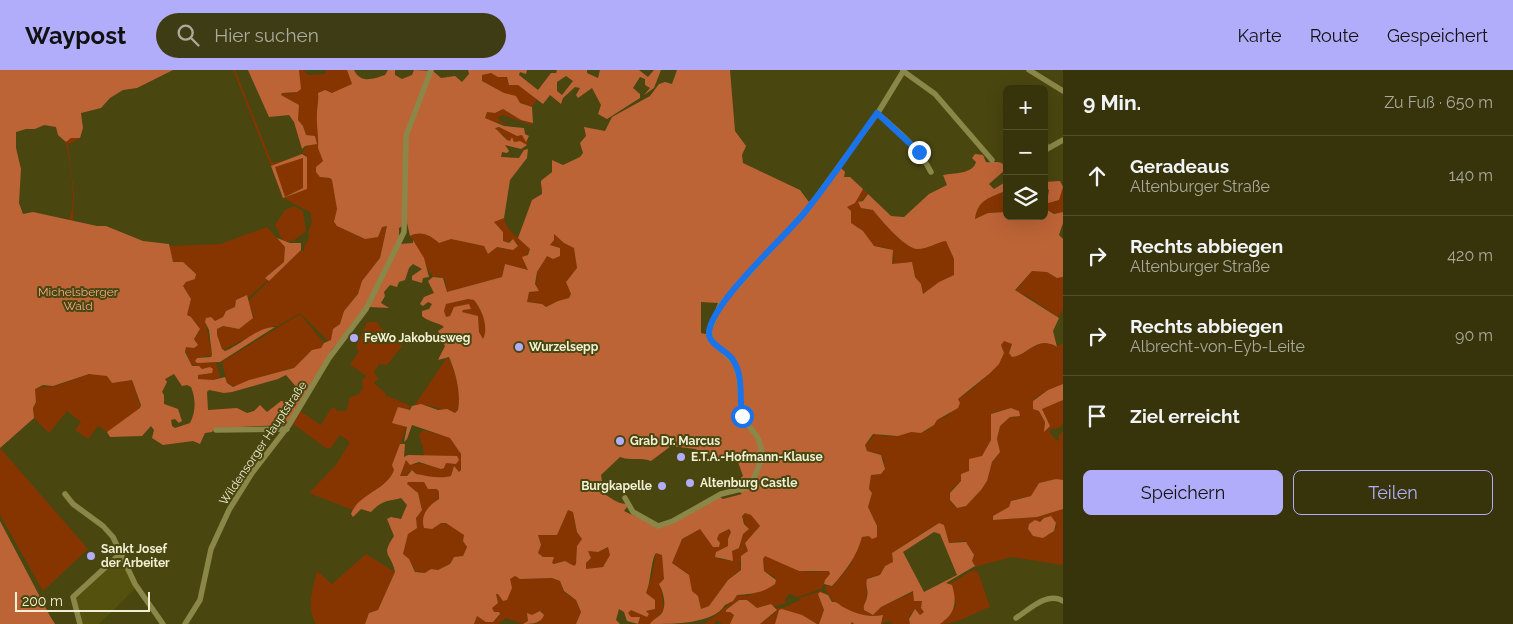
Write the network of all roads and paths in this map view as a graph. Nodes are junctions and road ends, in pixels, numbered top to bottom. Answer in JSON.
{"nodes":[{"id":1,"x":431,"y":70,"type":"edge"},
{"id":2,"x":1029,"y":70,"type":"edge"},
{"id":3,"x":904,"y":71,"type":"edge"},
{"id":4,"x":1051,"y":83,"type":"junction"},
{"id":5,"x":1063,"y":87,"type":"edge"},
{"id":6,"x":1063,"y":91,"type":"edge"},
{"id":7,"x":877,"y":113,"type":"junction"},
{"id":8,"x":1063,"y":140,"type":"edge"},
{"id":9,"x":1048,"y":148,"type":"edge"},
{"id":10,"x":992,"y":160,"type":"dead end"},
{"id":11,"x":932,"y":172,"type":"dead end"},
{"id":12,"x":287,"y":429,"type":"junction"},
{"id":13,"x":216,"y":430,"type":"dead end"},
{"id":14,"x":65,"y":494,"type":"dead end"},
{"id":15,"x":625,"y":498,"type":"dead end"},
{"id":16,"x":121,"y":553,"type":"junction"},
{"id":17,"x":1063,"y":600,"type":"edge"},
{"id":18,"x":1016,"y":618,"type":"dead end"},
{"id":19,"x":80,"y":624,"type":"edge"},
{"id":20,"x":163,"y":624,"type":"edge"},
{"id":21,"x":185,"y":624,"type":"edge"}],
"edges":[{"from":1,"to":12,"type":"street","name":"Wildensorger Hauptstraße"},
{"from":2,"to":4,"type":"street"},
{"from":3,"to":7,"type":"street"},
{"from":3,"to":10,"type":"street"},
{"from":4,"to":5,"type":"street"},
{"from":4,"to":6,"type":"street"},
{"from":7,"to":11,"type":"street"},
{"from":7,"to":15,"type":"street"},
{"from":8,"to":9,"type":"street"},
{"from":12,"to":13,"type":"street"},
{"from":12,"to":21,"type":"street","name":"Wildensorger Hauptstraße"},
{"from":14,"to":16,"type":"street"},
{"from":16,"to":19,"type":"street"},
{"from":16,"to":20,"type":"street"},
{"from":17,"to":18,"type":"street"}]}
